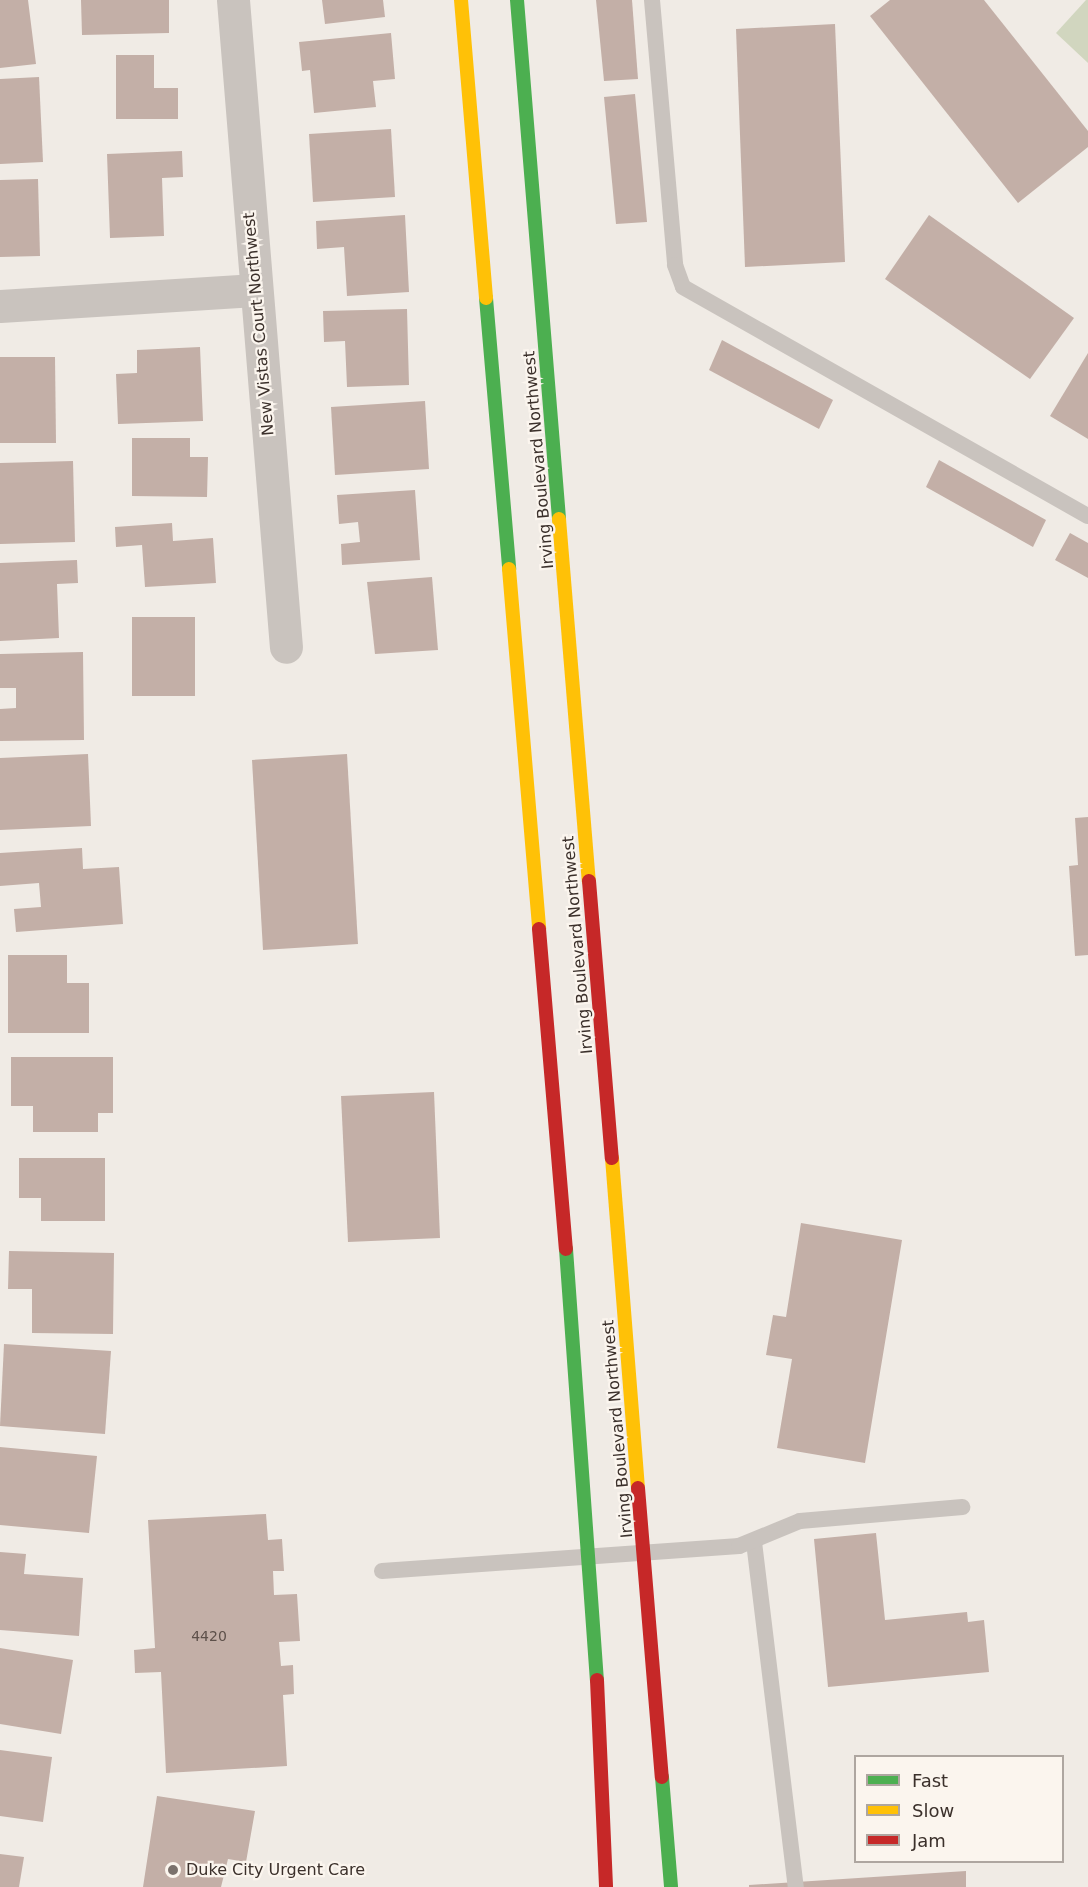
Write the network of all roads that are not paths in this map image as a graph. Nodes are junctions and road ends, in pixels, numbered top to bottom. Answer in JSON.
{"nodes":[{"id":1,"x":233,"y":0,"type":"edge"},
{"id":2,"x":461,"y":0,"type":"edge"},
{"id":3,"x":517,"y":0,"type":"edge"},
{"id":4,"x":652,"y":0,"type":"edge"},
{"id":5,"x":256,"y":290,"type":"junction"},
{"id":6,"x":0,"y":306,"type":"edge"},
{"id":7,"x":1088,"y":516,"type":"edge"},
{"id":8,"x":286,"y":647,"type":"dead end"},
{"id":9,"x":962,"y":1508,"type":"dead end"},
{"id":10,"x":754,"y":1542,"type":"junction"},
{"id":11,"x":592,"y":1554,"type":"junction"},
{"id":12,"x":645,"y":1554,"type":"junction"},
{"id":13,"x":382,"y":1571,"type":"dead end"},
{"id":14,"x":606,"y":1887,"type":"edge"},
{"id":15,"x":670,"y":1887,"type":"edge"},
{"id":16,"x":796,"y":1887,"type":"edge"}],
"edges":[{"from":1,"to":5,"type":"street","name":"New Vistas Court Northwest"},
{"from":2,"to":11,"type":"street","name":"Irving Boulevard Northwest"},
{"from":3,"to":12,"type":"street","name":"Irving Boulevard Northwest"},
{"from":4,"to":7,"type":"lane"},
{"from":5,"to":6,"type":"street"},
{"from":5,"to":8,"type":"street","name":"New Vistas Court Northwest"},
{"from":9,"to":10,"type":"lane"},
{"from":10,"to":12,"type":"lane"},
{"from":10,"to":16,"type":"lane"},
{"from":11,"to":12,"type":"lane"},
{"from":11,"to":13,"type":"lane"},
{"from":11,"to":14,"type":"street","name":"Irving Boulevard Northwest"},
{"from":12,"to":15,"type":"street","name":"Irving Boulevard Northwest"}]}
